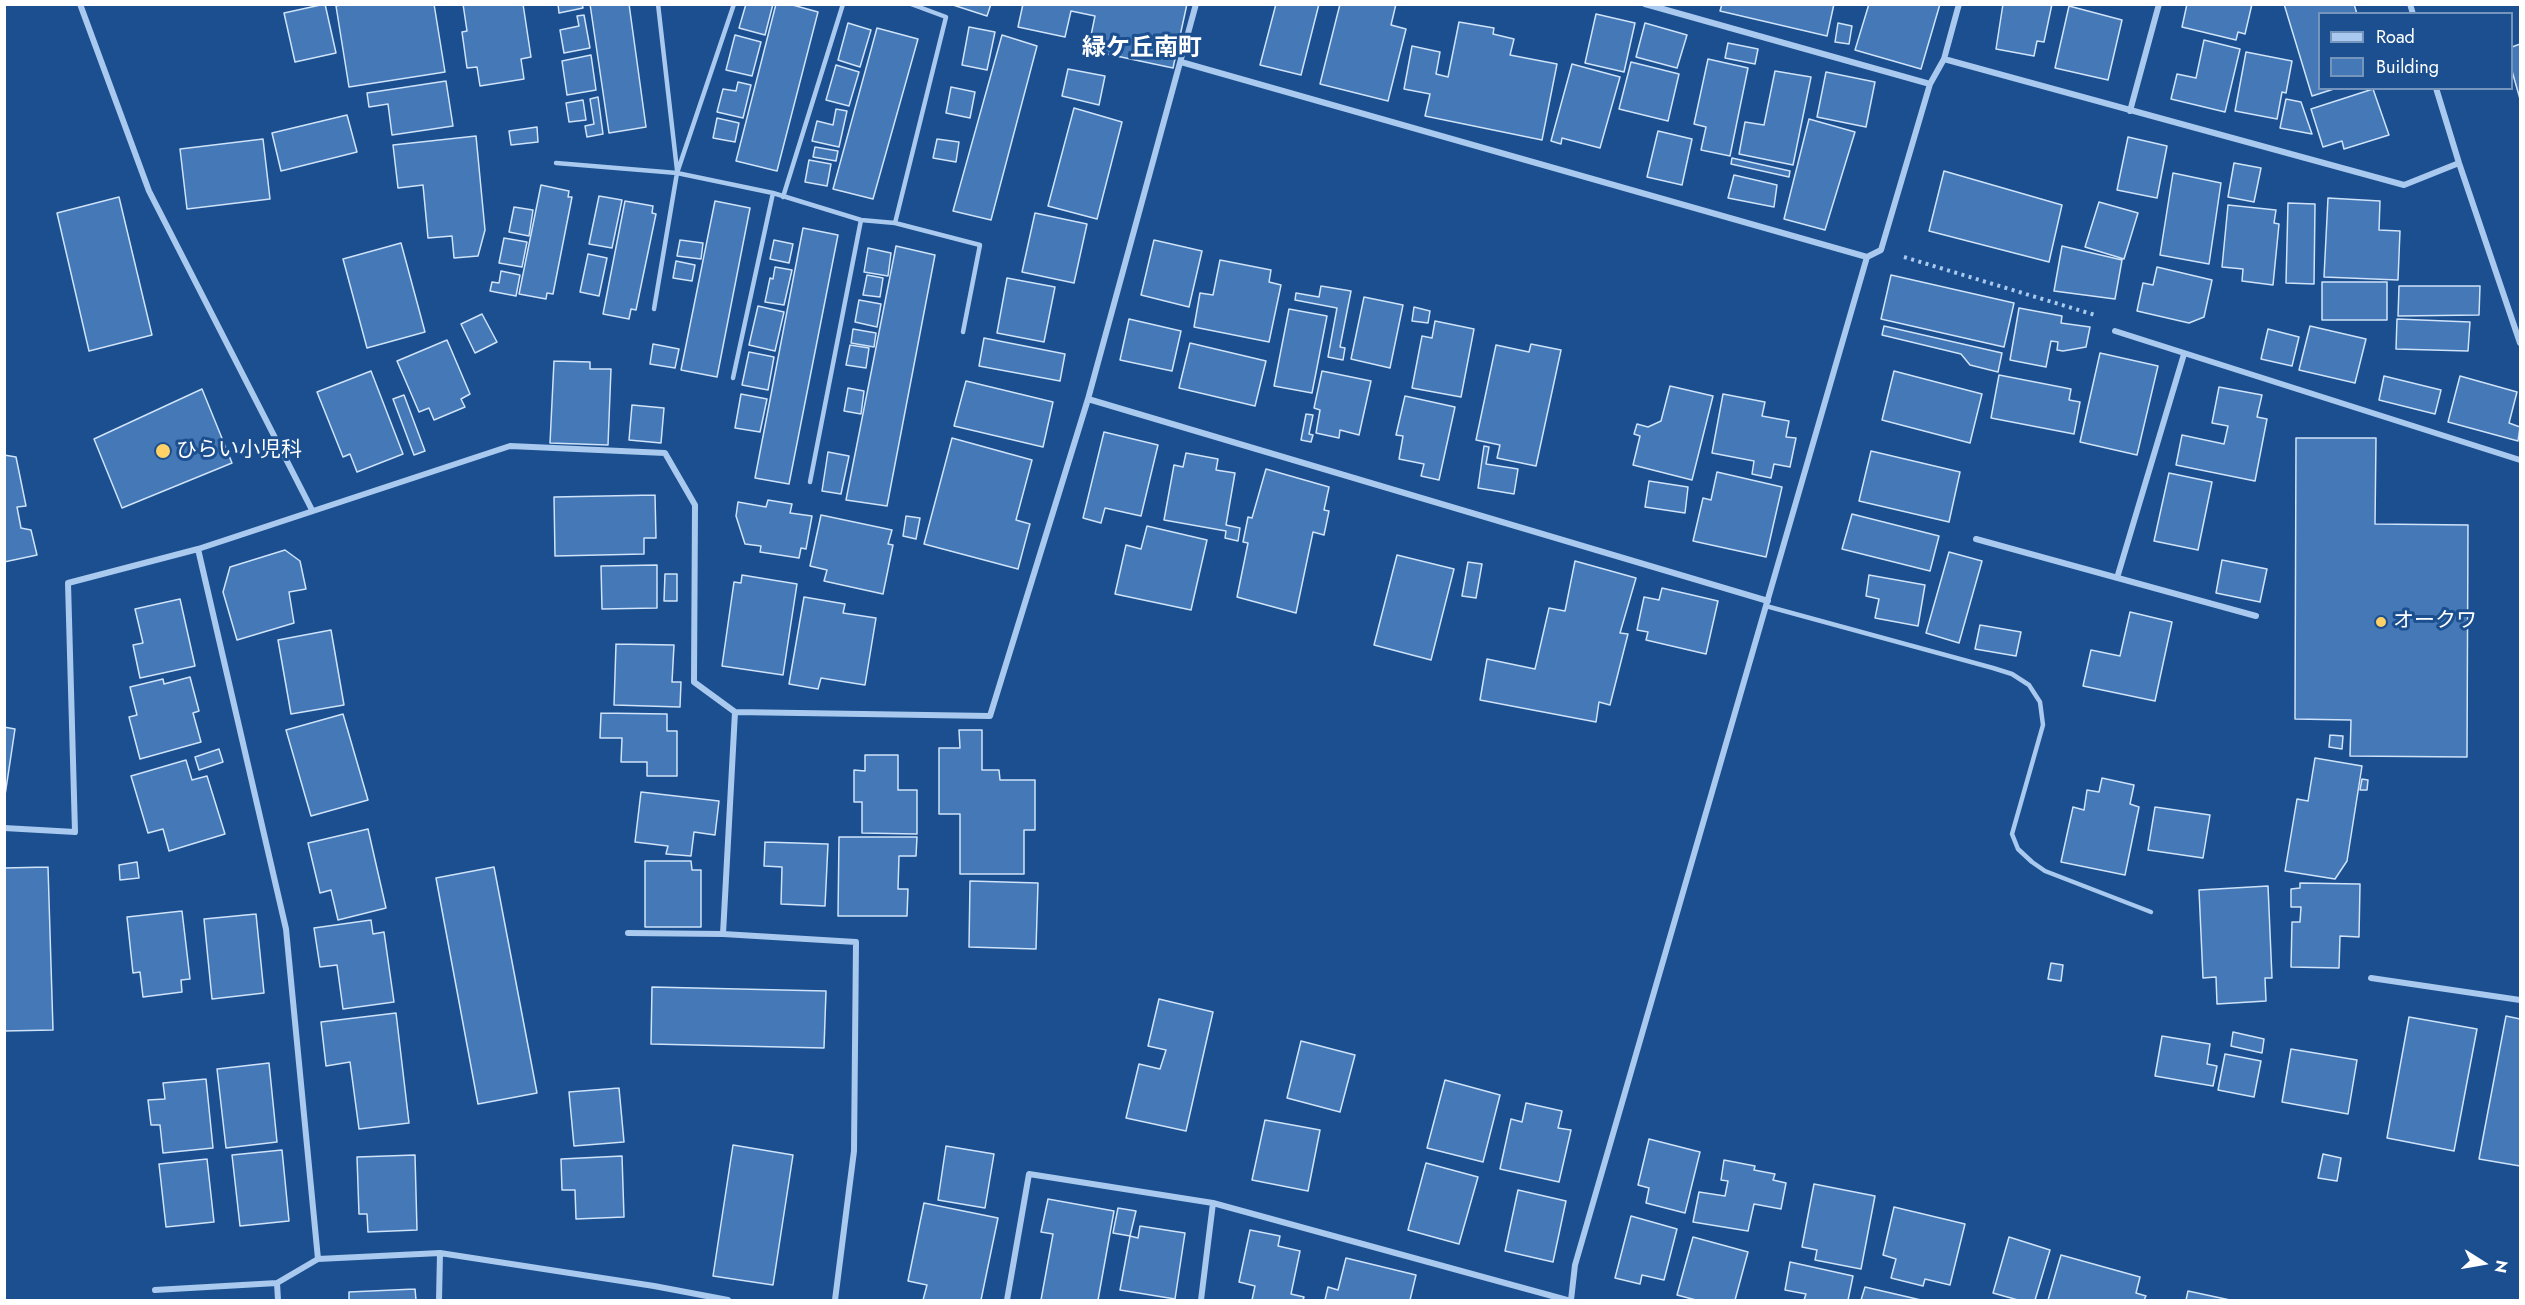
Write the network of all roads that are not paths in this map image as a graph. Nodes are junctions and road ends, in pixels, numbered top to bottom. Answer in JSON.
{"nodes":[{"id":1,"x":80,"y":4,"type":"edge"},
{"id":2,"x":658,"y":4,"type":"edge"},
{"id":3,"x":734,"y":4,"type":"edge"},
{"id":4,"x":843,"y":4,"type":"edge"},
{"id":5,"x":911,"y":4,"type":"edge"},
{"id":6,"x":1196,"y":4,"type":"edge"},
{"id":7,"x":1645,"y":4,"type":"edge"},
{"id":8,"x":1959,"y":4,"type":"edge"},
{"id":9,"x":2159,"y":4,"type":"edge"},
{"id":10,"x":1944,"y":59,"type":"junction"},
{"id":11,"x":1181,"y":62,"type":"junction"},
{"id":12,"x":1930,"y":84,"type":"junction"},
{"id":13,"x":2437,"y":90,"type":"edge"},
{"id":14,"x":2130,"y":111,"type":"junction"},
{"id":15,"x":556,"y":162,"type":"dead end"},
{"id":16,"x":2459,"y":164,"type":"junction"},
{"id":17,"x":677,"y":173,"type":"junction"},
{"id":18,"x":773,"y":193,"type":"junction"},
{"id":19,"x":783,"y":197,"type":"junction"},
{"id":20,"x":861,"y":220,"type":"junction"},
{"id":21,"x":895,"y":223,"type":"junction"},
{"id":22,"x":1867,"y":257,"type":"junction"},
{"id":23,"x":654,"y":309,"type":"dead end"},
{"id":24,"x":2115,"y":331,"type":"road end"},
{"id":25,"x":963,"y":332,"type":"dead end"},
{"id":26,"x":2520,"y":343,"type":"edge"},
{"id":27,"x":2184,"y":354,"type":"junction"},
{"id":28,"x":733,"y":378,"type":"dead end"},
{"id":29,"x":1088,"y":399,"type":"junction"},
{"id":30,"x":2520,"y":460,"type":"edge"},
{"id":31,"x":810,"y":482,"type":"dead end"},
{"id":32,"x":312,"y":510,"type":"junction"},
{"id":33,"x":1976,"y":539,"type":"dead end"},
{"id":34,"x":198,"y":549,"type":"junction"},
{"id":35,"x":2117,"y":578,"type":"junction"},
{"id":36,"x":1767,"y":603,"type":"junction"},
{"id":37,"x":2256,"y":616,"type":"dead end"},
{"id":38,"x":735,"y":712,"type":"junction"},
{"id":39,"x":4,"y":828,"type":"edge"},
{"id":40,"x":2151,"y":912,"type":"dead end"},
{"id":41,"x":628,"y":933,"type":"dead end"},
{"id":42,"x":723,"y":934,"type":"junction"},
{"id":43,"x":2372,"y":978,"type":"dead end"},
{"id":44,"x":2520,"y":1000,"type":"edge"},
{"id":45,"x":1213,"y":1203,"type":"junction"},
{"id":46,"x":440,"y":1253,"type":"junction"},
{"id":47,"x":318,"y":1259,"type":"junction"},
{"id":48,"x":277,"y":1283,"type":"junction"},
{"id":49,"x":155,"y":1290,"type":"dead end"},
{"id":50,"x":278,"y":1300,"type":"edge"},
{"id":51,"x":439,"y":1300,"type":"edge"},
{"id":52,"x":728,"y":1300,"type":"edge"},
{"id":53,"x":835,"y":1300,"type":"edge"},
{"id":54,"x":1006,"y":1300,"type":"edge"},
{"id":55,"x":1201,"y":1300,"type":"edge"},
{"id":56,"x":1569,"y":1300,"type":"edge"}],
"edges":[{"from":1,"to":32,"type":"street"},
{"from":2,"to":17,"type":"lane"},
{"from":3,"to":17,"type":"lane"},
{"from":4,"to":19,"type":"lane"},
{"from":5,"to":21,"type":"lane"},
{"from":6,"to":11,"type":"street"},
{"from":7,"to":12,"type":"street"},
{"from":8,"to":10,"type":"street"},
{"from":9,"to":14,"type":"street"},
{"from":10,"to":12,"type":"street"},
{"from":10,"to":14,"type":"street"},
{"from":11,"to":22,"type":"street"},
{"from":11,"to":29,"type":"street"},
{"from":12,"to":22,"type":"street"},
{"from":13,"to":16,"type":"street"},
{"from":14,"to":16,"type":"street"},
{"from":15,"to":17,"type":"lane"},
{"from":16,"to":26,"type":"street"},
{"from":17,"to":18,"type":"lane"},
{"from":17,"to":23,"type":"lane"},
{"from":18,"to":19,"type":"lane"},
{"from":18,"to":28,"type":"lane"},
{"from":19,"to":20,"type":"lane"},
{"from":20,"to":21,"type":"lane"},
{"from":20,"to":31,"type":"lane"},
{"from":21,"to":25,"type":"lane"},
{"from":22,"to":36,"type":"street"},
{"from":24,"to":27,"type":"street"},
{"from":27,"to":30,"type":"street"},
{"from":27,"to":35,"type":"street"},
{"from":29,"to":36,"type":"street"},
{"from":29,"to":38,"type":"street"},
{"from":32,"to":34,"type":"street"},
{"from":32,"to":38,"type":"street"},
{"from":33,"to":35,"type":"street"},
{"from":34,"to":39,"type":"street"},
{"from":34,"to":47,"type":"street"},
{"from":35,"to":37,"type":"street"},
{"from":36,"to":40,"type":"lane"},
{"from":36,"to":56,"type":"street"},
{"from":38,"to":42,"type":"street"},
{"from":41,"to":42,"type":"street"},
{"from":42,"to":53,"type":"street"},
{"from":43,"to":44,"type":"street"},
{"from":45,"to":54,"type":"street"},
{"from":45,"to":55,"type":"street"},
{"from":45,"to":56,"type":"street"},
{"from":46,"to":47,"type":"street"},
{"from":46,"to":51,"type":"street"},
{"from":46,"to":52,"type":"street"},
{"from":47,"to":48,"type":"street"},
{"from":48,"to":49,"type":"street"},
{"from":48,"to":50,"type":"street"}]}
